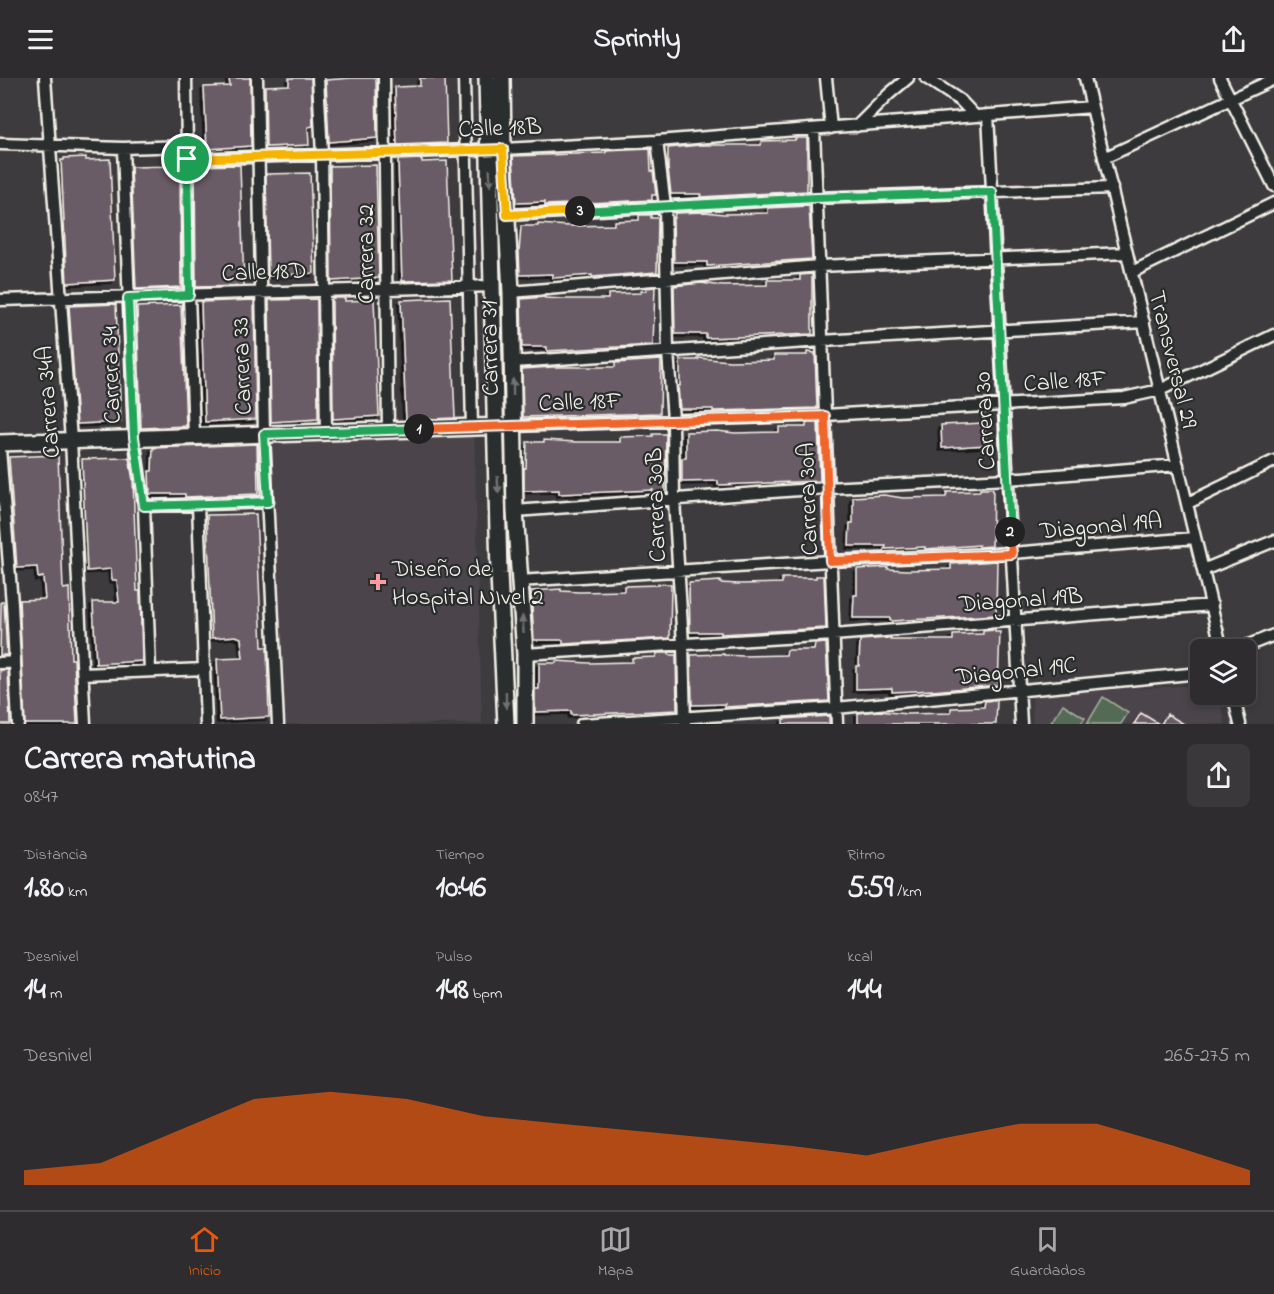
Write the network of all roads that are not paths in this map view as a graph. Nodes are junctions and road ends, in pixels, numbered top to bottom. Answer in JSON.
{"nodes":[{"id":1,"x":45,"y":78,"type":"edge"},
{"id":2,"x":186,"y":78,"type":"edge"},
{"id":3,"x":257,"y":78,"type":"edge"},
{"id":4,"x":318,"y":78,"type":"edge"},
{"id":5,"x":384,"y":78,"type":"edge"},
{"id":6,"x":464,"y":78,"type":"edge"},
{"id":7,"x":487,"y":78,"type":"edge"},
{"id":8,"x":502,"y":78,"type":"edge"},
{"id":9,"x":826,"y":78,"type":"edge"},
{"id":10,"x":908,"y":78,"type":"edge"},
{"id":11,"x":926,"y":78,"type":"edge"},
{"id":12,"x":1085,"y":78,"type":"edge"},
{"id":13,"x":1220,"y":78,"type":"edge"},
{"id":14,"x":1274,"y":79,"type":"edge"},
{"id":15,"x":1230,"y":100,"type":"junction"},
{"id":16,"x":1092,"y":107,"type":"junction"},
{"id":17,"x":975,"y":116,"type":"junction"},
{"id":18,"x":988,"y":116,"type":"junction"},
{"id":19,"x":857,"y":126,"type":"junction"},
{"id":20,"x":831,"y":128,"type":"junction"},
{"id":21,"x":814,"y":129,"type":"junction"},
{"id":22,"x":657,"y":141,"type":"junction"},
{"id":23,"x":0,"y":144,"type":"edge"},
{"id":24,"x":49,"y":145,"type":"junction"},
{"id":25,"x":187,"y":146,"type":"junction"},
{"id":26,"x":123,"y":148,"type":"junction"},
{"id":27,"x":496,"y":149,"type":"junction"},
{"id":28,"x":467,"y":150,"type":"junction"},
{"id":29,"x":386,"y":152,"type":"junction"},
{"id":30,"x":322,"y":155,"type":"junction"},
{"id":31,"x":258,"y":158,"type":"junction"},
{"id":32,"x":1104,"y":158,"type":"junction"},
{"id":33,"x":187,"y":159,"type":"junction"},
{"id":34,"x":1274,"y":186,"type":"edge"},
{"id":35,"x":1112,"y":188,"type":"junction"},
{"id":36,"x":992,"y":192,"type":"junction"},
{"id":37,"x":816,"y":198,"type":"junction"},
{"id":38,"x":1274,"y":203,"type":"edge"},
{"id":39,"x":665,"y":206,"type":"junction"},
{"id":40,"x":507,"y":215,"type":"junction"},
{"id":41,"x":1127,"y":253,"type":"junction"},
{"id":42,"x":996,"y":260,"type":"junction"},
{"id":43,"x":819,"y":266,"type":"junction"},
{"id":44,"x":1132,"y":272,"type":"junction"},
{"id":45,"x":666,"y":279,"type":"junction"},
{"id":46,"x":493,"y":286,"type":"junction"},
{"id":47,"x":469,"y":287,"type":"junction"},
{"id":48,"x":386,"y":289,"type":"junction"},
{"id":49,"x":323,"y":291,"type":"junction"},
{"id":50,"x":260,"y":292,"type":"junction"},
{"id":51,"x":511,"y":292,"type":"junction"},
{"id":52,"x":189,"y":295,"type":"junction"},
{"id":53,"x":60,"y":297,"type":"junction"},
{"id":54,"x":128,"y":298,"type":"junction"},
{"id":55,"x":0,"y":300,"type":"edge"},
{"id":56,"x":1144,"y":322,"type":"junction"},
{"id":57,"x":1000,"y":331,"type":"junction"},
{"id":58,"x":1274,"y":335,"type":"edge"},
{"id":59,"x":822,"y":341,"type":"junction"},
{"id":60,"x":668,"y":352,"type":"junction"},
{"id":61,"x":513,"y":362,"type":"junction"},
{"id":62,"x":1160,"y":390,"type":"junction"},
{"id":63,"x":1004,"y":406,"type":"junction"},
{"id":64,"x":825,"y":416,"type":"junction"},
{"id":65,"x":673,"y":420,"type":"junction"},
{"id":66,"x":497,"y":426,"type":"junction"},
{"id":67,"x":514,"y":426,"type":"junction"},
{"id":68,"x":472,"y":427,"type":"junction"},
{"id":69,"x":388,"y":430,"type":"junction"},
{"id":70,"x":327,"y":432,"type":"junction"},
{"id":71,"x":264,"y":434,"type":"junction"},
{"id":72,"x":194,"y":436,"type":"junction"},
{"id":73,"x":134,"y":437,"type":"junction"},
{"id":74,"x":71,"y":440,"type":"junction"},
{"id":75,"x":0,"y":443,"type":"edge"},
{"id":76,"x":0,"y":449,"type":"edge"},
{"id":77,"x":1274,"y":461,"type":"edge"},
{"id":78,"x":1178,"y":465,"type":"junction"},
{"id":79,"x":1008,"y":479,"type":"junction"},
{"id":80,"x":827,"y":488,"type":"junction"},
{"id":81,"x":674,"y":499,"type":"junction"},
{"id":82,"x":268,"y":502,"type":"junction"},
{"id":83,"x":1188,"y":503,"type":"junction"},
{"id":84,"x":198,"y":504,"type":"junction"},
{"id":85,"x":144,"y":506,"type":"junction"},
{"id":86,"x":515,"y":511,"type":"junction"},
{"id":87,"x":1196,"y":538,"type":"junction"},
{"id":88,"x":1274,"y":542,"type":"edge"},
{"id":89,"x":1012,"y":554,"type":"junction"},
{"id":90,"x":830,"y":561,"type":"junction"},
{"id":91,"x":678,"y":570,"type":"junction"},
{"id":92,"x":1203,"y":570,"type":"junction"},
{"id":93,"x":519,"y":581,"type":"junction"},
{"id":94,"x":0,"y":603,"type":"edge"},
{"id":95,"x":12,"y":604,"type":"junction"},
{"id":96,"x":1212,"y":605,"type":"junction"},
{"id":97,"x":1015,"y":621,"type":"junction"},
{"id":98,"x":833,"y":635,"type":"junction"},
{"id":99,"x":1274,"y":635,"type":"edge"},
{"id":100,"x":1220,"y":639,"type":"edge"},
{"id":101,"x":1256,"y":642,"type":"edge"},
{"id":102,"x":682,"y":644,"type":"junction"},
{"id":103,"x":525,"y":654,"type":"junction"},
{"id":104,"x":15,"y":662,"type":"junction"},
{"id":105,"x":0,"y":663,"type":"edge"},
{"id":106,"x":205,"y":669,"type":"junction"},
{"id":107,"x":150,"y":671,"type":"junction"},
{"id":108,"x":83,"y":674,"type":"junction"},
{"id":109,"x":1190,"y":674,"type":"edge"},
{"id":110,"x":1019,"y":690,"type":"junction"},
{"id":111,"x":1236,"y":705,"type":"edge"},
{"id":112,"x":836,"y":708,"type":"junction"},
{"id":113,"x":684,"y":721,"type":"edge"},
{"id":114,"x":18,"y":724,"type":"edge"},
{"id":115,"x":85,"y":724,"type":"edge"},
{"id":116,"x":206,"y":724,"type":"edge"},
{"id":117,"x":278,"y":724,"type":"edge"},
{"id":118,"x":506,"y":724,"type":"edge"},
{"id":119,"x":525,"y":724,"type":"edge"},
{"id":120,"x":582,"y":724,"type":"edge"},
{"id":121,"x":837,"y":724,"type":"edge"},
{"id":122,"x":1021,"y":724,"type":"edge"},
{"id":123,"x":1240,"y":724,"type":"edge"}],
"edges":[{"from":1,"to":24,"type":"street","name":"Carrera 34A"},
{"from":2,"to":25,"type":"street"},
{"from":3,"to":31,"type":"street","name":"Carrera 33"},
{"from":4,"to":30,"type":"street"},
{"from":5,"to":29,"type":"street","name":"Carrera 32"},
{"from":6,"to":28,"type":"street"},
{"from":7,"to":27,"type":"main road","name":"Carrera 31"},
{"from":8,"to":27,"type":"main road","name":"Carrera 31"},
{"from":9,"to":20,"type":"street"},
{"from":10,"to":19,"type":"street"},
{"from":11,"to":17,"type":"street"},
{"from":12,"to":16,"type":"street","name":"Transversal 29"},
{"from":13,"to":15,"type":"street"},
{"from":14,"to":15,"type":"street"},
{"from":15,"to":32,"type":"street"},
{"from":15,"to":34,"type":"street"},
{"from":16,"to":18,"type":"street","name":"Calle 18B"},
{"from":16,"to":32,"type":"street","name":"Transversal 29"},
{"from":17,"to":18,"type":"street","name":"Calle 18B"},
{"from":17,"to":19,"type":"street","name":"Calle 18B"},
{"from":18,"to":36,"type":"street","name":"Carrera 30"},
{"from":19,"to":20,"type":"street","name":"Calle 18B"},
{"from":20,"to":21,"type":"street","name":"Calle 18B"},
{"from":21,"to":22,"type":"street","name":"Calle 18B"},
{"from":21,"to":37,"type":"street","name":"Carrera 30A"},
{"from":22,"to":27,"type":"street","name":"Calle 18B"},
{"from":22,"to":39,"type":"street","name":"Carrera 30B"},
{"from":23,"to":24,"type":"street"},
{"from":24,"to":26,"type":"street"},
{"from":24,"to":53,"type":"street","name":"Carrera 34A"},
{"from":25,"to":26,"type":"street"},
{"from":25,"to":33,"type":"street"},
{"from":26,"to":54,"type":"street","name":"Carrera 34"},
{"from":27,"to":28,"type":"street","name":"Calle 18B"},
{"from":27,"to":40,"type":"main road","name":"Carrera 31"},
{"from":27,"to":46,"type":"main road","name":"Carrera 31","one_way":true},
{"from":28,"to":29,"type":"street","name":"Calle 18B"},
{"from":28,"to":47,"type":"street"},
{"from":29,"to":30,"type":"street","name":"Calle 18B"},
{"from":29,"to":48,"type":"street","name":"Carrera 32"},
{"from":30,"to":31,"type":"street","name":"Calle 18B"},
{"from":30,"to":49,"type":"street"},
{"from":31,"to":33,"type":"street","name":"Calle 18B"},
{"from":31,"to":50,"type":"street","name":"Carrera 33"},
{"from":32,"to":35,"type":"street","name":"Transversal 29"},
{"from":33,"to":52,"type":"street"},
{"from":35,"to":36,"type":"street"},
{"from":35,"to":41,"type":"street","name":"Transversal 29"},
{"from":36,"to":37,"type":"street"},
{"from":36,"to":42,"type":"street","name":"Carrera 30"},
{"from":37,"to":39,"type":"street"},
{"from":37,"to":43,"type":"street","name":"Carrera 30A"},
{"from":38,"to":44,"type":"street"},
{"from":39,"to":40,"type":"street"},
{"from":39,"to":45,"type":"street","name":"Carrera 30B"},
{"from":40,"to":51,"type":"main road","name":"Carrera 31"},
{"from":41,"to":42,"type":"street"},
{"from":41,"to":44,"type":"street","name":"Transversal 29"},
{"from":42,"to":43,"type":"street"},
{"from":42,"to":57,"type":"street","name":"Carrera 30"},
{"from":43,"to":45,"type":"street"},
{"from":43,"to":59,"type":"street","name":"Carrera 30A"},
{"from":44,"to":56,"type":"street","name":"Transversal 29"},
{"from":45,"to":51,"type":"street"},
{"from":45,"to":60,"type":"street","name":"Carrera 30B"},
{"from":46,"to":47,"type":"street","name":"Calle 18D"},
{"from":46,"to":66,"type":"main road","name":"Carrera 31"},
{"from":47,"to":48,"type":"street","name":"Calle 18D"},
{"from":47,"to":68,"type":"street"},
{"from":48,"to":49,"type":"street","name":"Calle 18D"},
{"from":48,"to":69,"type":"street","name":"Carrera 32"},
{"from":49,"to":50,"type":"street","name":"Calle 18D"},
{"from":49,"to":70,"type":"street"},
{"from":50,"to":52,"type":"street","name":"Calle 18D"},
{"from":50,"to":71,"type":"street","name":"Carrera 33"},
{"from":51,"to":61,"type":"main road","name":"Carrera 31"},
{"from":52,"to":54,"type":"street","name":"Calle 18D"},
{"from":52,"to":72,"type":"street"},
{"from":53,"to":54,"type":"street","name":"Calle 18D"},
{"from":53,"to":55,"type":"street","name":"Calle 18D"},
{"from":53,"to":74,"type":"street","name":"Carrera 34A"},
{"from":54,"to":73,"type":"street","name":"Carrera 34"},
{"from":56,"to":57,"type":"street"},
{"from":56,"to":62,"type":"street","name":"Transversal 29"},
{"from":57,"to":59,"type":"street"},
{"from":57,"to":63,"type":"street","name":"Carrera 30"},
{"from":58,"to":62,"type":"street","name":"Calle 18F"},
{"from":59,"to":60,"type":"street"},
{"from":59,"to":64,"type":"street","name":"Carrera 30A"},
{"from":60,"to":61,"type":"street"},
{"from":60,"to":65,"type":"street","name":"Carrera 30B"},
{"from":67,"to":61,"type":"main road","name":"Carrera 31","one_way":true},
{"from":62,"to":63,"type":"street","name":"Calle 18F"},
{"from":62,"to":78,"type":"street","name":"Transversal 29"},
{"from":63,"to":64,"type":"street","name":"Calle 18F"},
{"from":63,"to":79,"type":"street","name":"Carrera 30"},
{"from":64,"to":65,"type":"street","name":"Calle 18F"},
{"from":64,"to":80,"type":"street","name":"Carrera 30A"},
{"from":65,"to":67,"type":"street","name":"Calle 18F"},
{"from":65,"to":81,"type":"street","name":"Carrera 30B"},
{"from":66,"to":67,"type":"main road","name":"Calle 18F"},
{"from":66,"to":68,"type":"main road","name":"Calle 18F"},
{"from":66,"to":118,"type":"main road","name":"Carrera 31","one_way":true},
{"from":67,"to":86,"type":"main road","name":"Carrera 31"},
{"from":68,"to":69,"type":"main road","name":"Calle 18F"},
{"from":69,"to":70,"type":"main road","name":"Calle 18F"},
{"from":70,"to":71,"type":"main road","name":"Calle 18F"},
{"from":71,"to":72,"type":"main road","name":"Calle 18F"},
{"from":71,"to":82,"type":"street","name":"Carrera 33"},
{"from":72,"to":73,"type":"main road","name":"Calle 18F"},
{"from":73,"to":74,"type":"main road","name":"Calle 18F"},
{"from":73,"to":85,"type":"street","name":"Carrera 34"},
{"from":74,"to":75,"type":"main road","name":"Calle 18F"},
{"from":74,"to":108,"type":"street","name":"Carrera 34A"},
{"from":76,"to":95,"type":"street"},
{"from":77,"to":83,"type":"street"},
{"from":78,"to":79,"type":"street"},
{"from":78,"to":83,"type":"street","name":"Transversal 29"},
{"from":79,"to":80,"type":"street"},
{"from":79,"to":89,"type":"street","name":"Carrera 30"},
{"from":80,"to":81,"type":"street"},
{"from":80,"to":90,"type":"street","name":"Carrera 30A"},
{"from":81,"to":86,"type":"street"},
{"from":81,"to":91,"type":"street","name":"Carrera 30B"},
{"from":82,"to":84,"type":"street"},
{"from":82,"to":117,"type":"street","name":"Carrera 33"},
{"from":83,"to":87,"type":"street","name":"Transversal 29"},
{"from":84,"to":85,"type":"street"},
{"from":84,"to":106,"type":"street"},
{"from":85,"to":107,"type":"street","name":"Carrera 34"},
{"from":86,"to":93,"type":"main road","name":"Carrera 31"},
{"from":87,"to":89,"type":"street","name":"Diagonal 19A"},
{"from":87,"to":92,"type":"street","name":"Transversal 29"},
{"from":88,"to":92,"type":"street"},
{"from":89,"to":90,"type":"street","name":"Diagonal 19A"},
{"from":89,"to":97,"type":"street","name":"Carrera 30"},
{"from":90,"to":91,"type":"street","name":"Diagonal 19A"},
{"from":90,"to":98,"type":"street","name":"Carrera 30A"},
{"from":91,"to":93,"type":"street","name":"Diagonal 19A"},
{"from":91,"to":102,"type":"street","name":"Carrera 30B"},
{"from":92,"to":96,"type":"street","name":"Transversal 29"},
{"from":103,"to":93,"type":"main road","name":"Carrera 31","one_way":true},
{"from":94,"to":95,"type":"street"},
{"from":95,"to":104,"type":"street"},
{"from":96,"to":97,"type":"street","name":"Diagonal 19B"},
{"from":96,"to":100,"type":"street","name":"Transversal 29"},
{"from":97,"to":98,"type":"street","name":"Diagonal 19B"},
{"from":97,"to":110,"type":"street","name":"Carrera 30"},
{"from":98,"to":102,"type":"street","name":"Diagonal 19B"},
{"from":98,"to":112,"type":"street","name":"Carrera 30A"},
{"from":99,"to":101,"type":"street"},
{"from":102,"to":103,"type":"street","name":"Diagonal 19B"},
{"from":102,"to":113,"type":"street","name":"Carrera 30B"},
{"from":103,"to":119,"type":"main road","name":"Carrera 31"},
{"from":104,"to":105,"type":"street"},
{"from":104,"to":114,"type":"street"},
{"from":106,"to":107,"type":"street"},
{"from":106,"to":116,"type":"street"},
{"from":107,"to":108,"type":"street"},
{"from":108,"to":115,"type":"street","name":"Carrera 34A"},
{"from":109,"to":110,"type":"street","name":"Diagonal 19C"},
{"from":110,"to":112,"type":"street","name":"Diagonal 19C"},
{"from":110,"to":122,"type":"street","name":"Carrera 30"},
{"from":111,"to":123,"type":"street"},
{"from":112,"to":113,"type":"street","name":"Diagonal 19C"},
{"from":112,"to":121,"type":"street","name":"Carrera 30A"},
{"from":113,"to":120,"type":"street","name":"Diagonal 19C"}]}
